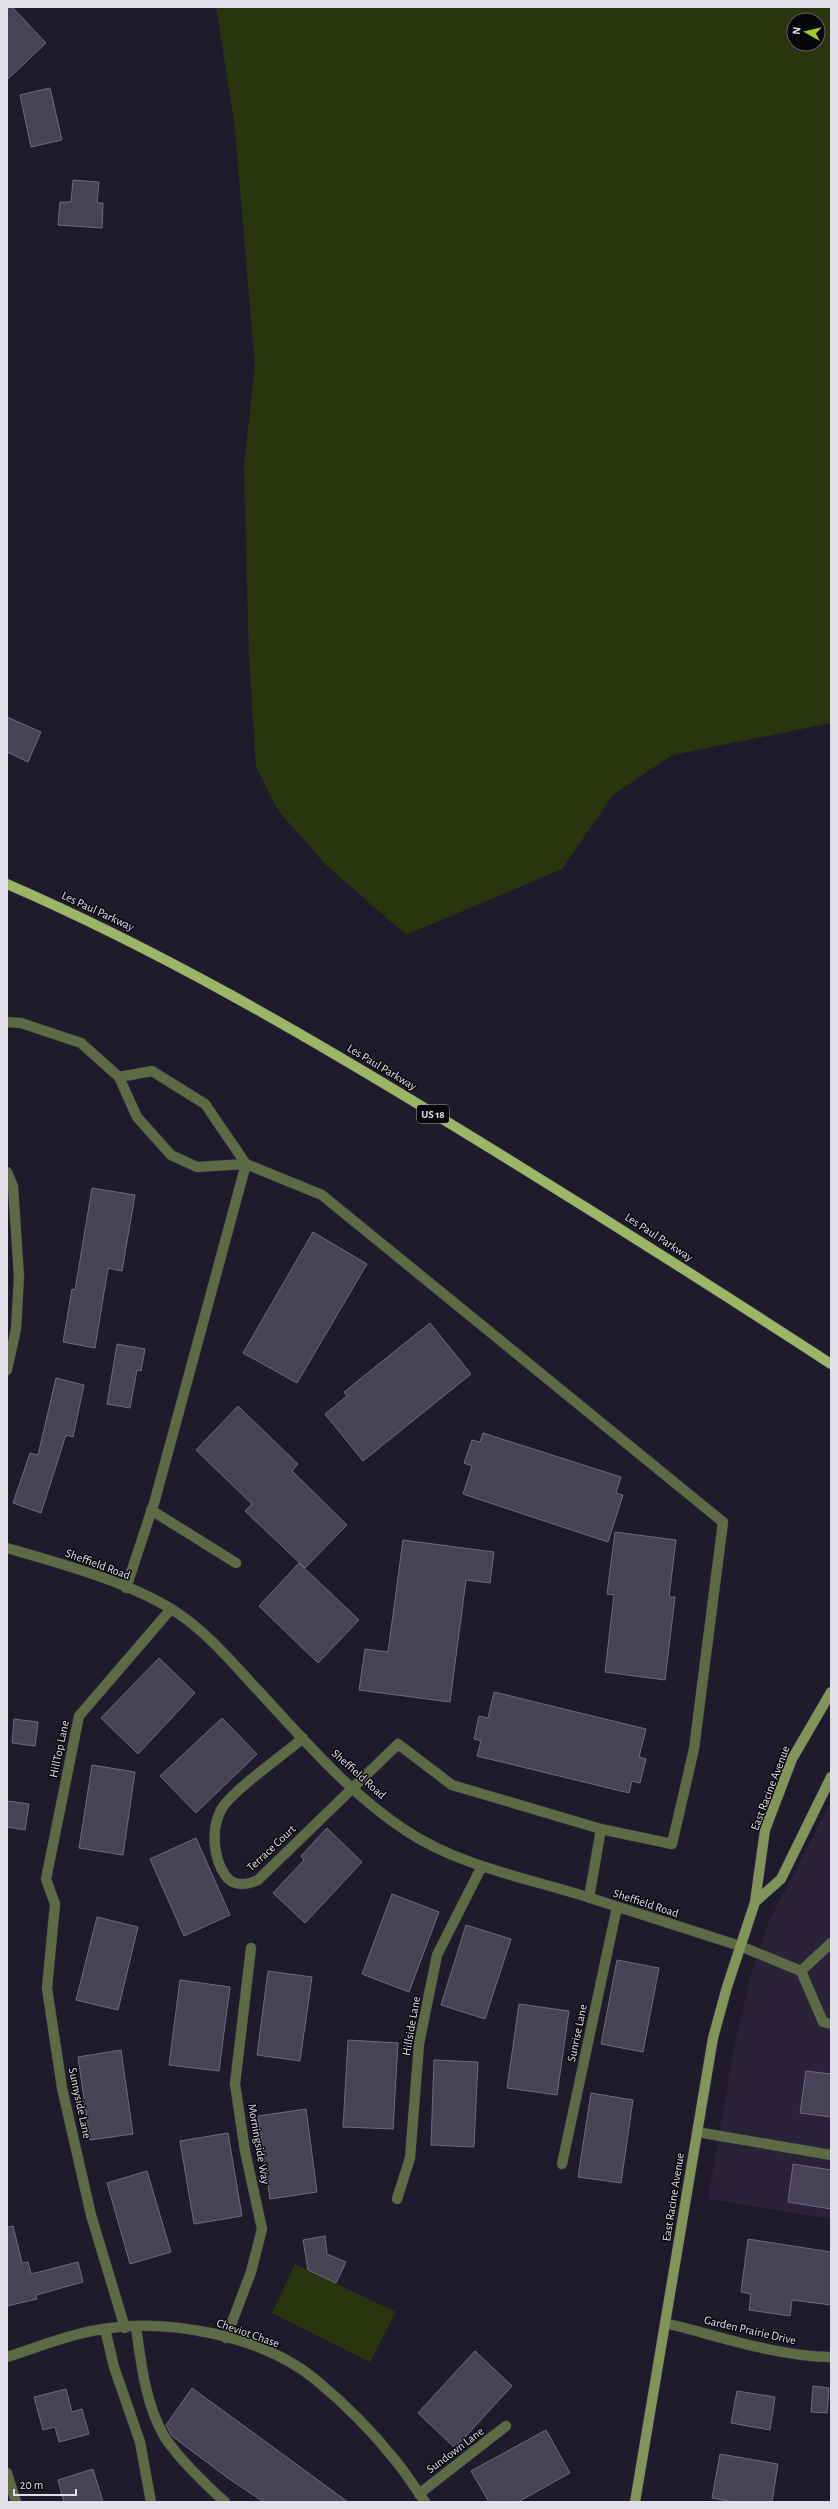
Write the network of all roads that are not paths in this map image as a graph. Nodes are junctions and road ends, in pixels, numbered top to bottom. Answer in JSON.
{"nodes":[{"id":1,"x":7,"y":884,"type":"edge"},
{"id":2,"x":7,"y":1022,"type":"edge"},
{"id":3,"x":119,"y":1077,"type":"junction"},
{"id":4,"x":246,"y":1164,"type":"junction"},
{"id":5,"x":7,"y":1172,"type":"edge"},
{"id":6,"x":831,"y":1364,"type":"edge"},
{"id":7,"x":7,"y":1370,"type":"edge"},
{"id":8,"x":151,"y":1510,"type":"junction"},
{"id":9,"x":7,"y":1548,"type":"edge"},
{"id":10,"x":236,"y":1563,"type":"dead end"},
{"id":11,"x":126,"y":1588,"type":"junction"},
{"id":12,"x":171,"y":1609,"type":"junction"},
{"id":13,"x":831,"y":1692,"type":"edge"},
{"id":14,"x":303,"y":1738,"type":"junction"},
{"id":15,"x":831,"y":1778,"type":"edge"},
{"id":16,"x":352,"y":1787,"type":"junction"},
{"id":17,"x":601,"y":1829,"type":"junction"},
{"id":18,"x":482,"y":1866,"type":"junction"},
{"id":19,"x":46,"y":1879,"type":"joint"},
{"id":20,"x":589,"y":1898,"type":"junction"},
{"id":21,"x":755,"y":1902,"type":"junction"},
{"id":22,"x":617,"y":1907,"type":"junction"},
{"id":23,"x":831,"y":1943,"type":"edge"},
{"id":24,"x":740,"y":1946,"type":"junction"},
{"id":25,"x":251,"y":1948,"type":"dead end"},
{"id":26,"x":801,"y":1971,"type":"junction"},
{"id":27,"x":831,"y":2024,"type":"edge"},
{"id":28,"x":697,"y":2132,"type":"junction"},
{"id":29,"x":831,"y":2155,"type":"edge"},
{"id":30,"x":562,"y":2164,"type":"dead end"},
{"id":31,"x":397,"y":2199,"type":"dead end"},
{"id":32,"x":665,"y":2323,"type":"junction"},
{"id":33,"x":136,"y":2327,"type":"junction"},
{"id":34,"x":126,"y":2328,"type":"junction"},
{"id":35,"x":105,"y":2329,"type":"junction"},
{"id":36,"x":226,"y":2338,"type":"junction"},
{"id":37,"x":831,"y":2356,"type":"edge"},
{"id":38,"x":7,"y":2357,"type":"edge"},
{"id":39,"x":506,"y":2426,"type":"dead end"},
{"id":40,"x":7,"y":2473,"type":"edge"},
{"id":41,"x":419,"y":2494,"type":"junction"},
{"id":42,"x":16,"y":2502,"type":"edge"},
{"id":43,"x":151,"y":2502,"type":"edge"},
{"id":44,"x":225,"y":2502,"type":"edge"},
{"id":45,"x":425,"y":2502,"type":"edge"},
{"id":46,"x":635,"y":2502,"type":"edge"},
{"id":47,"x":639,"y":2502,"type":"edge"}],
"edges":[{"from":1,"to":6,"type":"main road","name":"Les Paul Parkway","number":"US 18"},
{"from":2,"to":3,"type":"street"},
{"from":3,"to":4,"type":"street"},
{"from":3,"to":4,"type":"street"},
{"from":4,"to":8,"type":"street"},
{"from":4,"to":17,"type":"street"},
{"from":5,"to":7,"type":"street"},
{"from":8,"to":10,"type":"street"},
{"from":8,"to":11,"type":"street"},
{"from":9,"to":11,"type":"street","name":"Sheffield Road"},
{"from":11,"to":12,"type":"street","name":"Sheffield Road"},
{"from":12,"to":14,"type":"street","name":"Sheffield Road"},
{"from":12,"to":19,"type":"street","name":"HillTop Lane"},
{"from":13,"to":21,"type":"main road","name":"East Racine Avenue"},
{"from":14,"to":16,"type":"street","name":"Sheffield Road"},
{"from":14,"to":16,"type":"street","name":"Terrace Court"},
{"from":15,"to":21,"type":"main road","name":"East Racine Avenue"},
{"from":16,"to":17,"type":"street","name":"Terrace Court"},
{"from":16,"to":18,"type":"street","name":"Sheffield Road"},
{"from":17,"to":20,"type":"street"},
{"from":18,"to":20,"type":"street","name":"Sheffield Road"},
{"from":18,"to":31,"type":"street","name":"Hillside Lane"},
{"from":19,"to":34,"type":"street","name":"Sunnyside Lane"},
{"from":20,"to":22,"type":"street","name":"Sheffield Road"},
{"from":21,"to":24,"type":"main road","name":"East Racine Avenue"},
{"from":22,"to":24,"type":"street","name":"Sheffield Road"},
{"from":22,"to":30,"type":"street","name":"Sunrise Lane"},
{"from":23,"to":26,"type":"street"},
{"from":24,"to":26,"type":"street","name":"Sheffield Road"},
{"from":24,"to":28,"type":"main road","name":"East Racine Avenue"},
{"from":25,"to":36,"type":"street","name":"Morningside Way"},
{"from":26,"to":27,"type":"street"},
{"from":28,"to":29,"type":"street"},
{"from":28,"to":32,"type":"main road","name":"East Racine Avenue"},
{"from":32,"to":37,"type":"street","name":"Garden Prairie Drive"},
{"from":32,"to":46,"type":"main road","name":"East Racine Avenue"},
{"from":33,"to":34,"type":"street","name":"Cheviot Chase"},
{"from":33,"to":36,"type":"street","name":"Cheviot Chase"},
{"from":33,"to":44,"type":"street"},
{"from":34,"to":35,"type":"street","name":"Cheviot Chase"},
{"from":35,"to":38,"type":"street","name":"Cheviot Chase"},
{"from":35,"to":43,"type":"street"},
{"from":36,"to":41,"type":"street","name":"Cheviot Chase"},
{"from":39,"to":41,"type":"street","name":"Sundown Lane"},
{"from":40,"to":42,"type":"street"},
{"from":41,"to":45,"type":"street","name":"Cheviot Chase"},
{"from":46,"to":47,"type":"street"}]}
